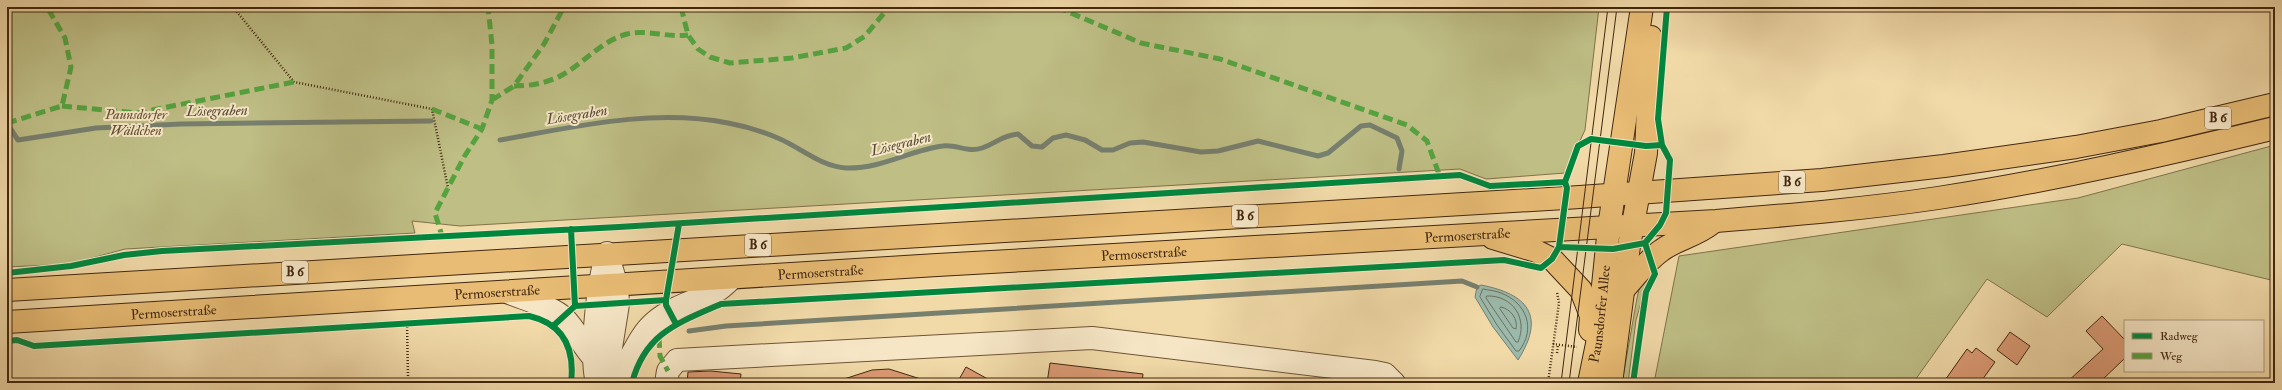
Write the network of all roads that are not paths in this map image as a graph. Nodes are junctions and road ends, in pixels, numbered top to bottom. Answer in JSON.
{"nodes":[{"id":1,"x":1642,"y":7,"type":"edge"},
{"id":2,"x":1654,"y":7,"type":"edge"},
{"id":3,"x":2275,"y":104,"type":"edge"},
{"id":4,"x":2275,"y":128,"type":"edge"},
{"id":5,"x":1640,"y":193,"type":"junction"},
{"id":6,"x":1614,"y":195,"type":"junction"},
{"id":7,"x":1716,"y":221,"type":"junction"},
{"id":8,"x":1609,"y":227,"type":"junction"},
{"id":9,"x":1633,"y":227,"type":"junction"},
{"id":10,"x":1482,"y":234,"type":"junction"},
{"id":11,"x":607,"y":253,"type":"junction"},
{"id":12,"x":732,"y":278,"type":"junction"},
{"id":13,"x":608,"y":286,"type":"junction"},
{"id":14,"x":1625,"y":288,"type":"junction"},
{"id":15,"x":7,"y":290,"type":"edge"},
{"id":16,"x":507,"y":292,"type":"junction"},
{"id":17,"x":7,"y":322,"type":"edge"},
{"id":18,"x":594,"y":358,"type":"junction"},
{"id":19,"x":1590,"y":380,"type":"edge"},
{"id":20,"x":597,"y":383,"type":"edge"},
{"id":21,"x":600,"y":383,"type":"edge"},
{"id":22,"x":613,"y":383,"type":"edge"},
{"id":23,"x":666,"y":383,"type":"edge"},
{"id":24,"x":1394,"y":383,"type":"edge"},
{"id":25,"x":1611,"y":383,"type":"edge"}],
"edges":[{"from":1,"to":6,"type":"main road","name":"Paunsdorfer Allee"},
{"from":2,"to":5,"type":"main road","name":"Paunsdorfer Allee"},
{"from":3,"to":5,"type":"main road","number":"B 6"},
{"from":4,"to":7,"type":"main road","number":"B 6"},
{"from":5,"to":6,"type":"main road","number":"B 6"},
{"from":5,"to":9,"type":"main road","name":"Paunsdorfer Allee"},
{"from":6,"to":8,"type":"main road","name":"Paunsdorfer Allee"},
{"from":6,"to":11,"type":"main road","number":"B 6"},
{"from":7,"to":9,"type":"main road","number":"B 6"},
{"from":7,"to":14,"type":"main road"},
{"from":8,"to":9,"type":"main road","name":"Permoserstraße","number":"B 6"},
{"from":8,"to":10,"type":"main road","name":"Permoserstraße","number":"B 6"},
{"from":8,"to":19,"type":"main road","name":"Paunsdorfer Allee"},
{"from":9,"to":14,"type":"main road","name":"Paunsdorfer Allee"},
{"from":10,"to":12,"type":"main road","name":"Permoserstraße","number":"B 6"},
{"from":10,"to":19,"type":"main road"},
{"from":11,"to":13,"type":"street"},
{"from":11,"to":15,"type":"main road","number":"B 6"},
{"from":12,"to":13,"type":"main road","name":"Permoserstraße","number":"B 6"},
{"from":12,"to":22,"type":"street"},
{"from":13,"to":16,"type":"main road","name":"Permoserstraße","number":"B 6"},
{"from":13,"to":18,"type":"street"},
{"from":13,"to":21,"type":"street"},
{"from":14,"to":25,"type":"main road","name":"Paunsdorfer Allee"},
{"from":16,"to":17,"type":"main road","name":"Permoserstraße","number":"B 6"},
{"from":16,"to":18,"type":"street"},
{"from":18,"to":20,"type":"street"},
{"from":23,"to":24,"type":"street"}]}
